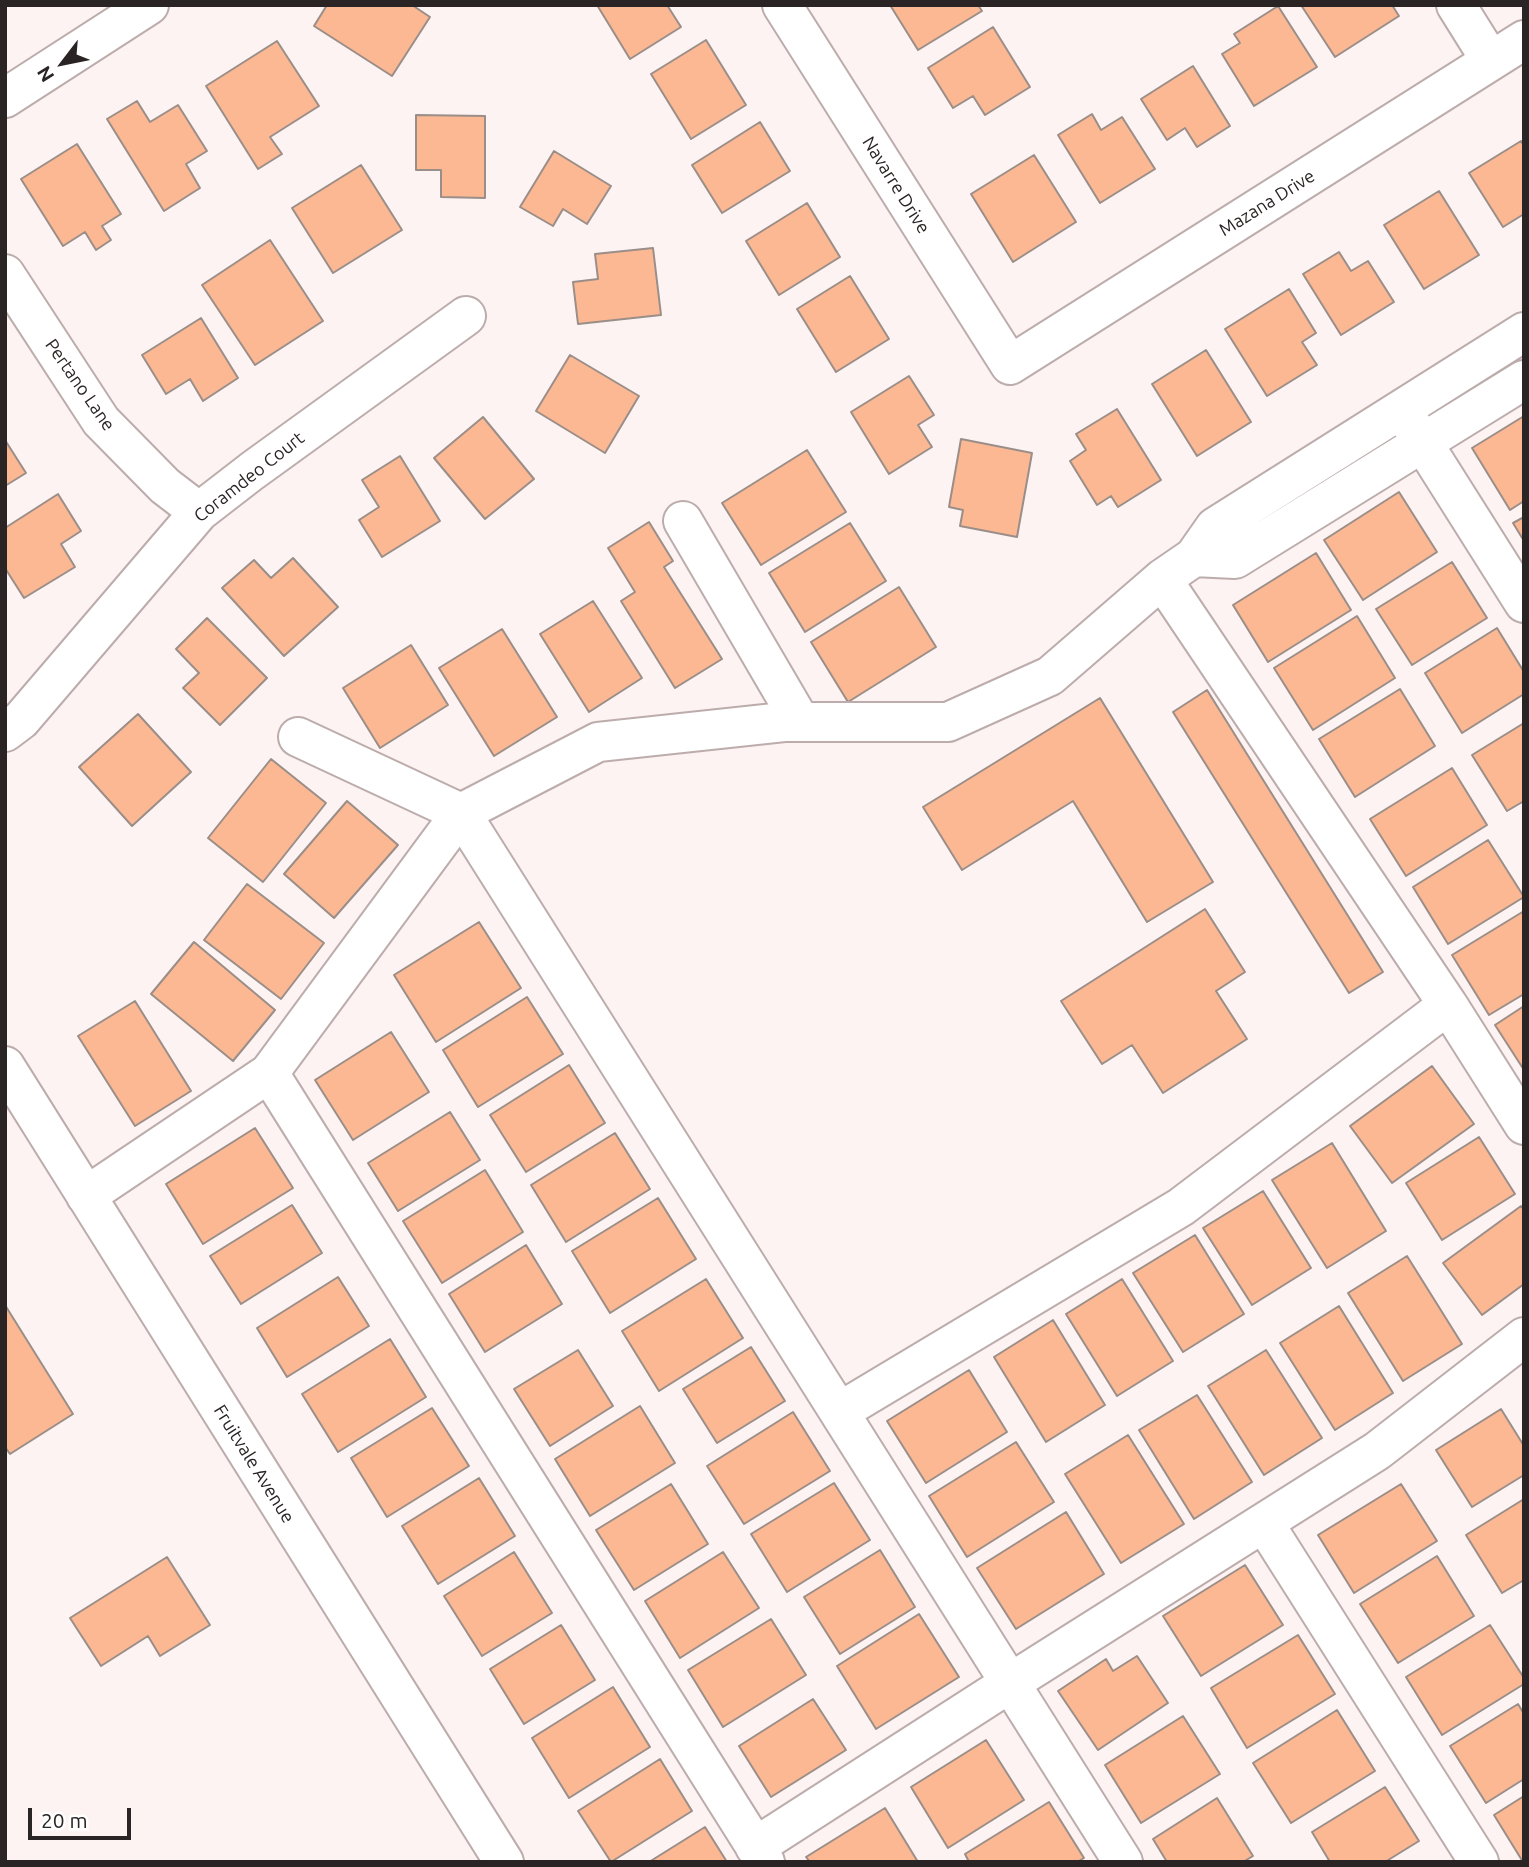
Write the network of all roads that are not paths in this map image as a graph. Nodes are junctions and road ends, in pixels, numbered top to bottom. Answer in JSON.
{"nodes":[{"id":1,"x":149,"y":5,"type":"edge"},
{"id":2,"x":782,"y":5,"type":"edge"},
{"id":3,"x":1456,"y":5,"type":"edge"},
{"id":4,"x":1524,"y":40,"type":"edge"},
{"id":5,"x":1491,"y":61,"type":"junction"},
{"id":6,"x":5,"y":98,"type":"edge"},
{"id":7,"x":5,"y":274,"type":"edge"},
{"id":8,"x":466,"y":316,"type":"dead end"},
{"id":9,"x":1524,"y":332,"type":"edge"},
{"id":10,"x":1010,"y":365,"type":"joint"},
{"id":11,"x":1524,"y":380,"type":"edge"},
{"id":12,"x":1402,"y":409,"type":"junction"},
{"id":13,"x":1422,"y":443,"type":"junction"},
{"id":14,"x":199,"y":512,"type":"junction"},
{"id":15,"x":683,"y":521,"type":"dead end"},
{"id":16,"x":1194,"y":557,"type":"junction"},
{"id":17,"x":1162,"y":579,"type":"junction"},
{"id":18,"x":1524,"y":603,"type":"edge"},
{"id":19,"x":800,"y":721,"type":"junction"},
{"id":20,"x":5,"y":732,"type":"edge"},
{"id":21,"x":298,"y":737,"type":"dead end"},
{"id":22,"x":461,"y":813,"type":"junction"},
{"id":23,"x":1448,"y":1005,"type":"junction"},
{"id":24,"x":5,"y":1066,"type":"edge"},
{"id":25,"x":269,"y":1073,"type":"junction"},
{"id":26,"x":1524,"y":1125,"type":"edge"},
{"id":27,"x":86,"y":1196,"type":"junction"},
{"id":28,"x":1520,"y":1348,"type":"edge"},
{"id":29,"x":839,"y":1412,"type":"junction"},
{"id":30,"x":1264,"y":1523,"type":"junction"},
{"id":31,"x":1010,"y":1683,"type":"junction"},
{"id":32,"x":760,"y":1854,"type":"edge"},
{"id":33,"x":504,"y":1862,"type":"edge"},
{"id":34,"x":1123,"y":1862,"type":"edge"},
{"id":35,"x":1479,"y":1862,"type":"edge"}],
"edges":[{"from":1,"to":6,"type":"street"},
{"from":2,"to":10,"type":"street","name":"Navarre Drive"},
{"from":3,"to":5,"type":"street"},
{"from":4,"to":5,"type":"street","name":"Mazana Drive"},
{"from":5,"to":10,"type":"street","name":"Mazana Drive"},
{"from":7,"to":14,"type":"street","name":"Pertano Lane"},
{"from":8,"to":14,"type":"street","name":"Coramdeo Court"},
{"from":9,"to":12,"type":"street"},
{"from":11,"to":13,"type":"street"},
{"from":12,"to":13,"type":"street"},
{"from":12,"to":16,"type":"street"},
{"from":13,"to":16,"type":"street"},
{"from":13,"to":18,"type":"street"},
{"from":14,"to":20,"type":"street","name":"Coramdeo Court"},
{"from":15,"to":19,"type":"street"},
{"from":16,"to":17,"type":"street"},
{"from":17,"to":19,"type":"street"},
{"from":17,"to":23,"type":"street"},
{"from":19,"to":22,"type":"street"},
{"from":21,"to":22,"type":"street"},
{"from":22,"to":25,"type":"street"},
{"from":22,"to":29,"type":"street"},
{"from":23,"to":26,"type":"street"},
{"from":23,"to":29,"type":"street"},
{"from":24,"to":27,"type":"street","name":"Fruitvale Avenue"},
{"from":25,"to":27,"type":"street"},
{"from":25,"to":32,"type":"street"},
{"from":27,"to":33,"type":"street","name":"Fruitvale Avenue"},
{"from":28,"to":30,"type":"street"},
{"from":29,"to":31,"type":"street"},
{"from":30,"to":31,"type":"street"},
{"from":30,"to":35,"type":"street"},
{"from":31,"to":32,"type":"street"},
{"from":31,"to":34,"type":"street"}]}
